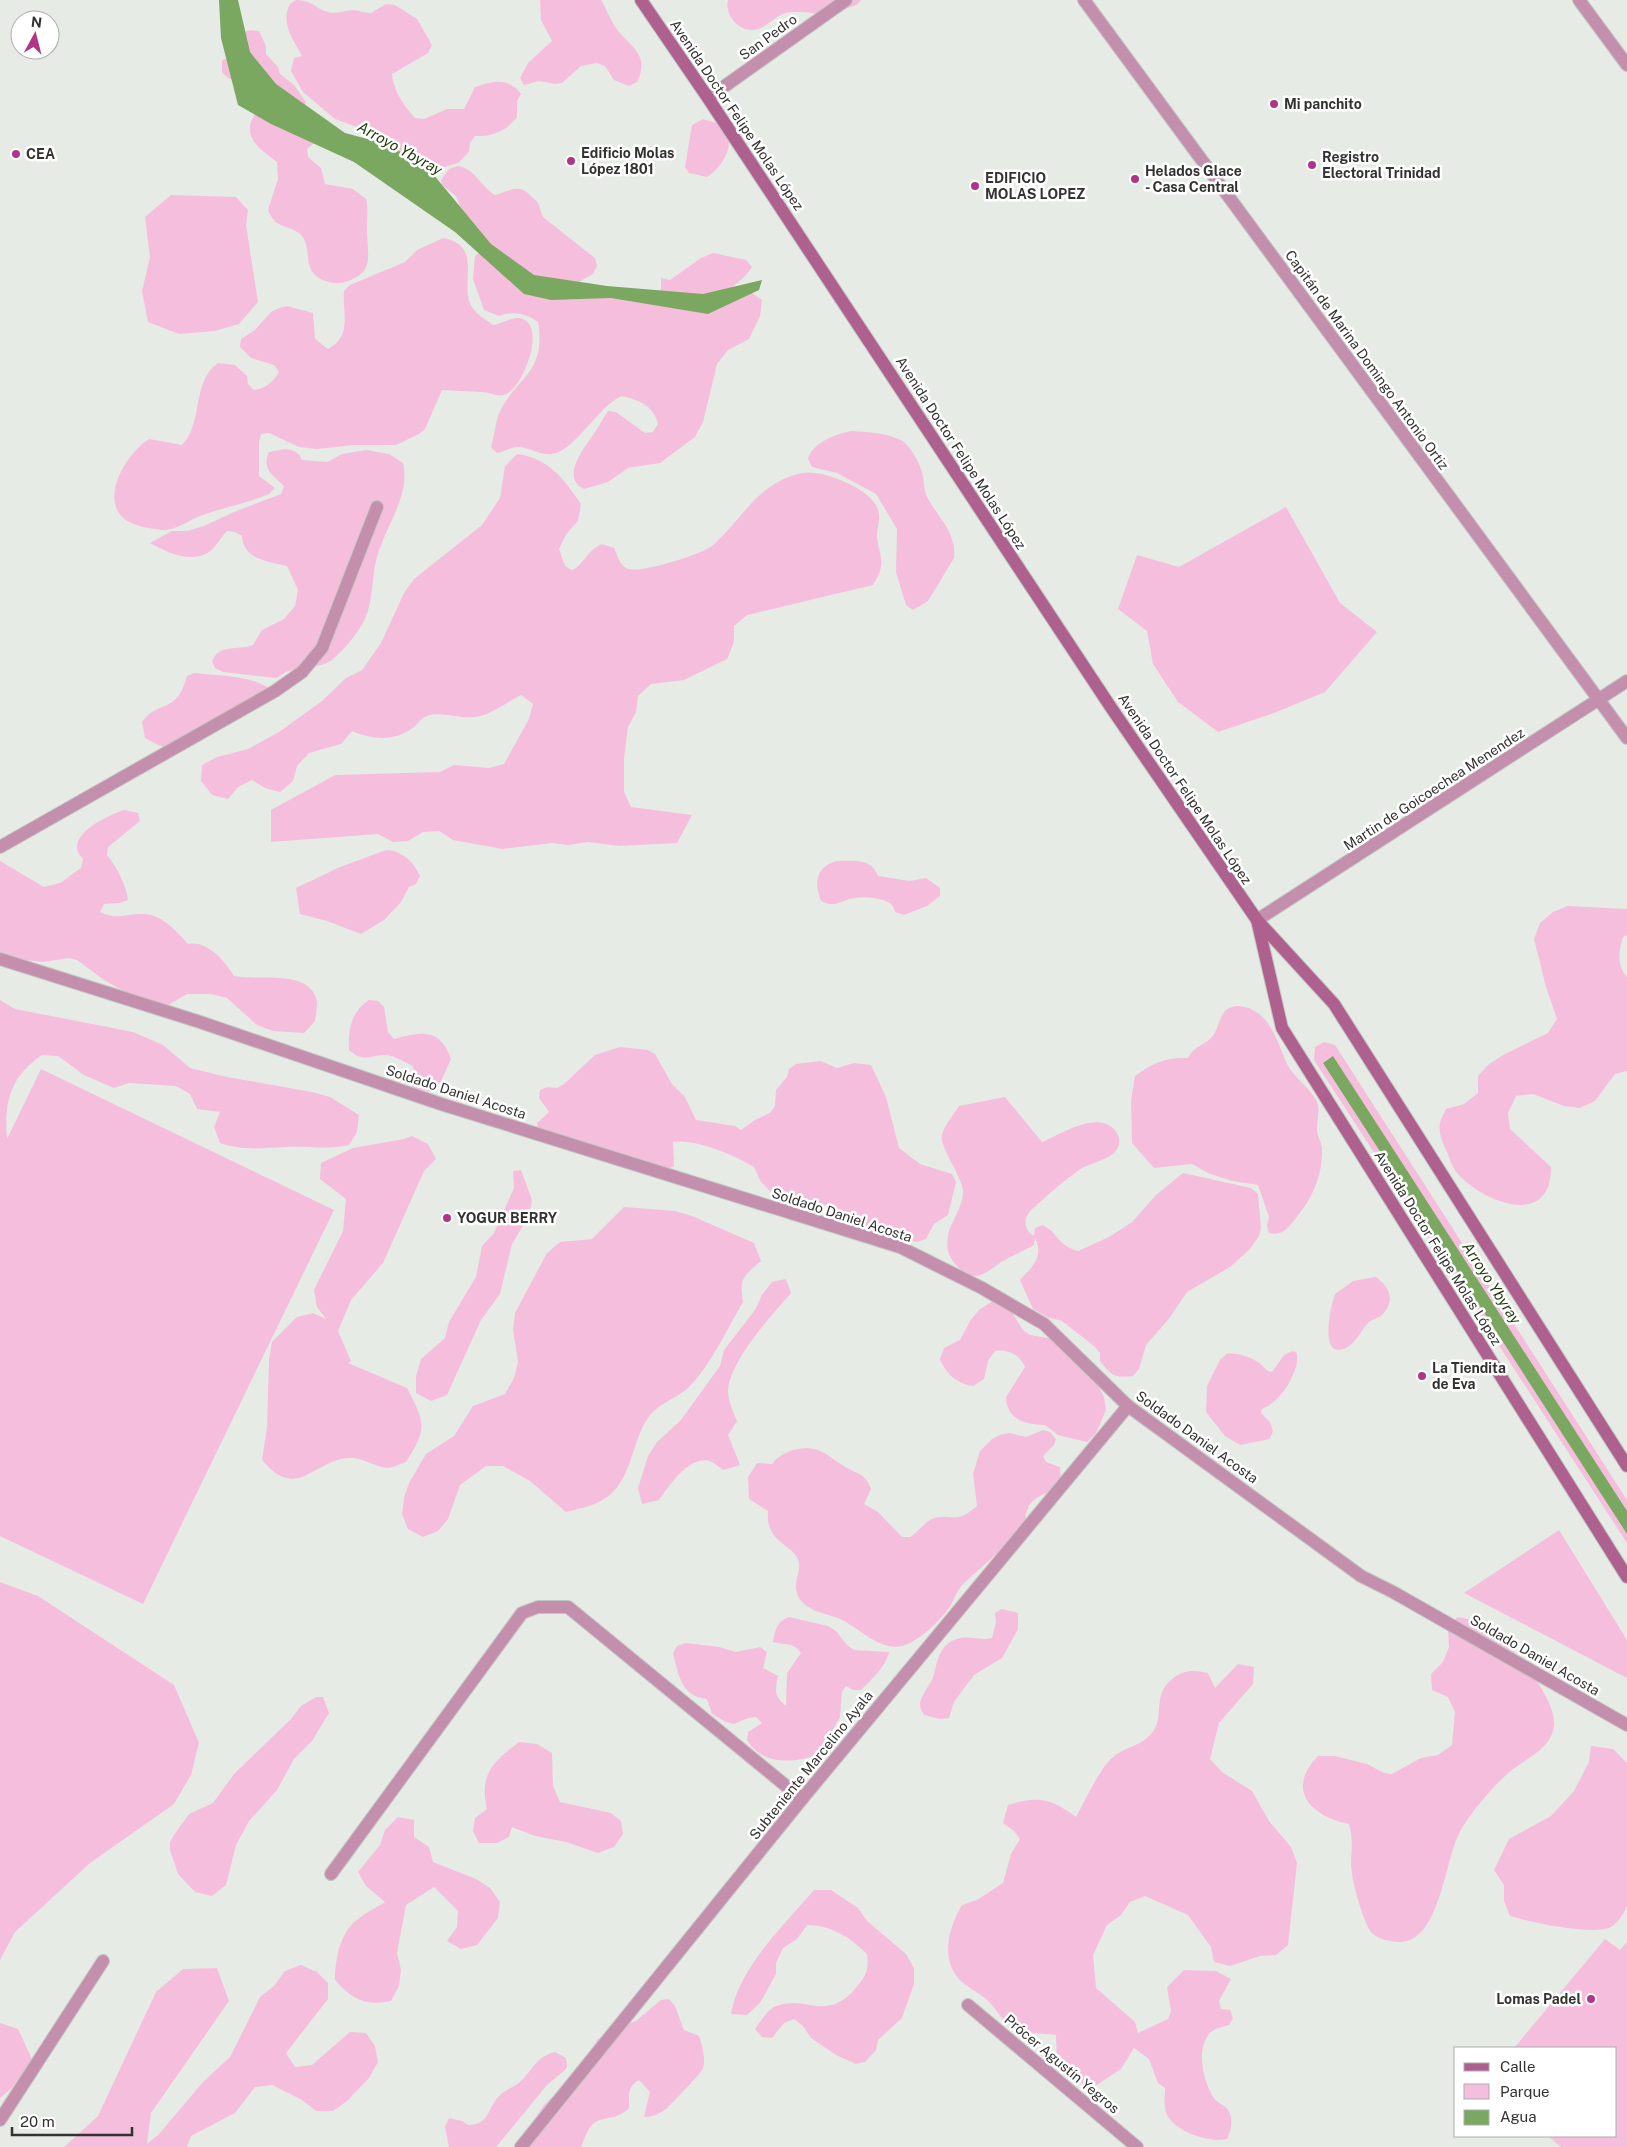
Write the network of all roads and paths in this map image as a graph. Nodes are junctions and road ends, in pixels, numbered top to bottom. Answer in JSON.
{"nodes":[{"id":1,"x":641,"y":0,"type":"edge"},
{"id":2,"x":846,"y":0,"type":"edge"},
{"id":3,"x":1084,"y":0,"type":"edge"},
{"id":4,"x":1579,"y":0,"type":"edge"},
{"id":5,"x":1627,"y":65,"type":"edge"},
{"id":6,"x":708,"y":98,"type":"junction"},
{"id":7,"x":377,"y":507,"type":"dead end"},
{"id":8,"x":1627,"y":681,"type":"edge"},
{"id":9,"x":1599,"y":700,"type":"junction"},
{"id":10,"x":1627,"y":738,"type":"edge"},
{"id":11,"x":0,"y":847,"type":"edge"},
{"id":12,"x":1257,"y":920,"type":"junction"},
{"id":13,"x":0,"y":959,"type":"edge"},
{"id":14,"x":1128,"y":1406,"type":"junction"},
{"id":15,"x":1627,"y":1466,"type":"edge"},
{"id":16,"x":1627,"y":1577,"type":"edge"},
{"id":17,"x":1627,"y":1725,"type":"edge"},
{"id":18,"x":802,"y":1798,"type":"junction"},
{"id":19,"x":331,"y":1874,"type":"dead end"},
{"id":20,"x":103,"y":1961,"type":"dead end"},
{"id":21,"x":968,"y":2005,"type":"dead end"},
{"id":22,"x":0,"y":2120,"type":"edge"},
{"id":23,"x":521,"y":2147,"type":"edge"},
{"id":24,"x":1137,"y":2147,"type":"edge"}],
"edges":[{"from":1,"to":6,"type":"main road","name":"Avenida Doctor Felipe Molas López"},
{"from":2,"to":6,"type":"street","name":"San Pedro"},
{"from":3,"to":9,"type":"street","name":"Capitán de Marina Domingo Antonio Ortiz"},
{"from":4,"to":5,"type":"street"},
{"from":6,"to":12,"type":"main road","name":"Avenida Doctor Felipe Molas López"},
{"from":7,"to":11,"type":"street"},
{"from":8,"to":9,"type":"street","name":"Martin de Goicoechea Menendez"},
{"from":9,"to":10,"type":"street","name":"Capitán de Marina Domingo Antonio Ortiz"},
{"from":9,"to":12,"type":"street","name":"Martin de Goicoechea Menendez"},
{"from":12,"to":15,"type":"main road","name":"Avenida Doctor Felipe Molas López"},
{"from":12,"to":16,"type":"main road","name":"Avenida Doctor Felipe Molas López"},
{"from":13,"to":14,"type":"street","name":"Soldado Daniel Acosta"},
{"from":14,"to":17,"type":"street","name":"Soldado Daniel Acosta"},
{"from":14,"to":18,"type":"street","name":"Subteniente Marcelino Ayala"},
{"from":18,"to":19,"type":"street"},
{"from":18,"to":23,"type":"street","name":"Subteniente Marcelino Ayala"},
{"from":20,"to":22,"type":"street"},
{"from":21,"to":24,"type":"street","name":"Prócer Agustín Yegros"}]}
